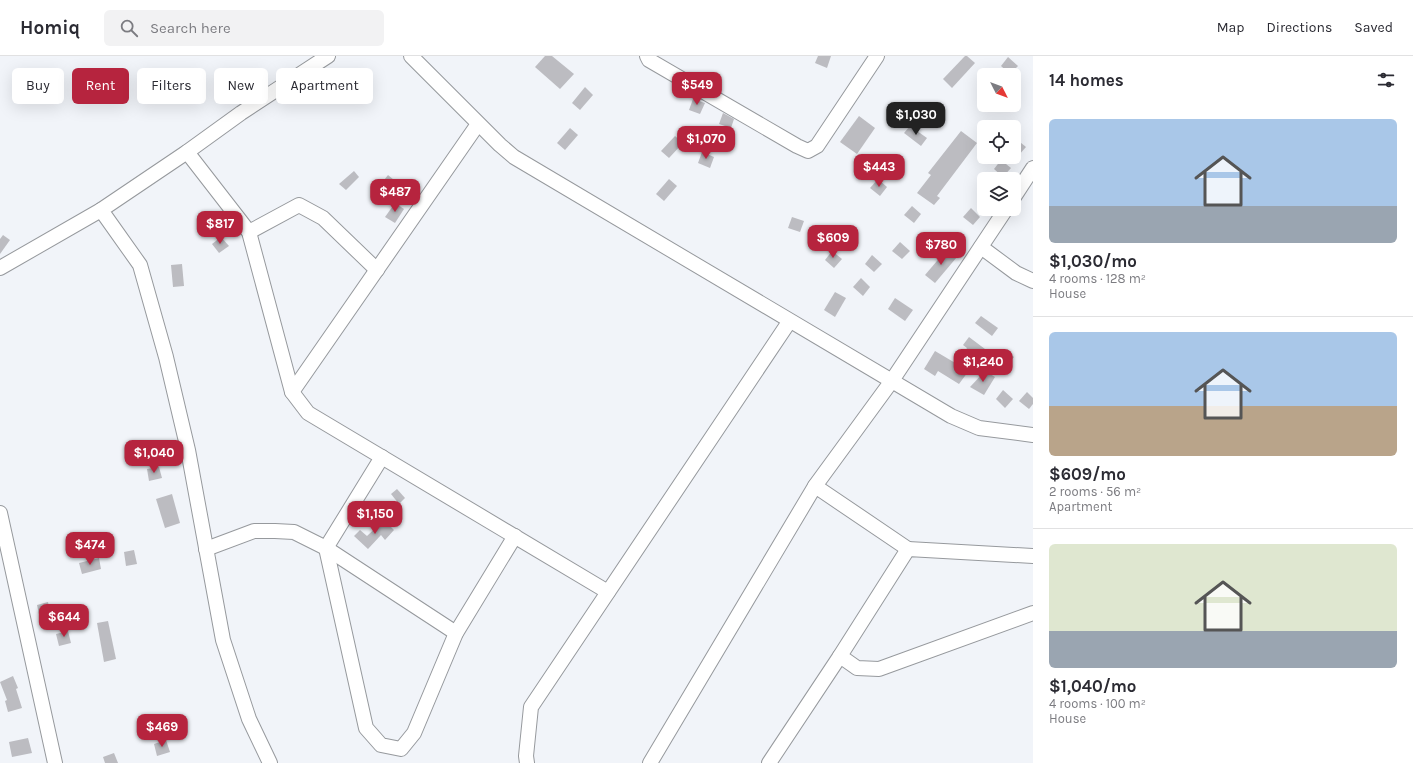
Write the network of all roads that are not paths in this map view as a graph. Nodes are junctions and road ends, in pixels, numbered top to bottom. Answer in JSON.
{"nodes":[{"id":1,"x":328,"y":56,"type":"edge"},
{"id":2,"x":411,"y":56,"type":"edge"},
{"id":3,"x":647,"y":56,"type":"edge"},
{"id":4,"x":877,"y":56,"type":"edge"},
{"id":5,"x":478,"y":124,"type":"junction"},
{"id":6,"x":187,"y":152,"type":"junction"},
{"id":7,"x":1033,"y":168,"type":"edge"},
{"id":8,"x":1021,"y":186,"type":"edge"},
{"id":9,"x":101,"y":210,"type":"junction"},
{"id":10,"x":1001,"y":216,"type":"edge"},
{"id":11,"x":249,"y":232,"type":"junction"},
{"id":12,"x":981,"y":247,"type":"junction"},
{"id":13,"x":0,"y":268,"type":"edge"},
{"id":14,"x":377,"y":270,"type":"junction"},
{"id":15,"x":1033,"y":281,"type":"edge"},
{"id":16,"x":789,"y":322,"type":"junction"},
{"id":17,"x":891,"y":382,"type":"junction"},
{"id":18,"x":292,"y":392,"type":"junction"},
{"id":19,"x":1033,"y":435,"type":"edge"},
{"id":20,"x":382,"y":457,"type":"junction"},
{"id":21,"x":815,"y":486,"type":"junction"},
{"id":22,"x":0,"y":514,"type":"edge"},
{"id":23,"x":515,"y":536,"type":"junction"},
{"id":24,"x":326,"y":548,"type":"junction"},
{"id":25,"x":206,"y":549,"type":"junction"},
{"id":26,"x":908,"y":549,"type":"junction"},
{"id":27,"x":1033,"y":556,"type":"edge"},
{"id":28,"x":608,"y":592,"type":"junction"},
{"id":29,"x":1033,"y":614,"type":"edge"},
{"id":30,"x":456,"y":633,"type":"junction"},
{"id":31,"x":840,"y":656,"type":"junction"},
{"id":32,"x":55,"y":763,"type":"edge"},
{"id":33,"x":270,"y":763,"type":"edge"},
{"id":34,"x":527,"y":763,"type":"edge"},
{"id":35,"x":650,"y":763,"type":"edge"},
{"id":36,"x":769,"y":763,"type":"edge"}],
"edges":[{"from":1,"to":6,"type":"street"},
{"from":2,"to":5,"type":"street"},
{"from":3,"to":4,"type":"street"},
{"from":5,"to":14,"type":"street"},
{"from":5,"to":16,"type":"street"},
{"from":6,"to":9,"type":"street"},
{"from":6,"to":11,"type":"street"},
{"from":7,"to":8,"type":"street"},
{"from":9,"to":13,"type":"street"},
{"from":9,"to":25,"type":"street"},
{"from":10,"to":12,"type":"street"},
{"from":11,"to":14,"type":"street"},
{"from":11,"to":18,"type":"street"},
{"from":12,"to":15,"type":"street"},
{"from":12,"to":17,"type":"street"},
{"from":14,"to":18,"type":"street"},
{"from":16,"to":17,"type":"street"},
{"from":16,"to":28,"type":"street"},
{"from":17,"to":19,"type":"street"},
{"from":17,"to":21,"type":"street"},
{"from":18,"to":20,"type":"street"},
{"from":20,"to":23,"type":"street"},
{"from":20,"to":24,"type":"street"},
{"from":21,"to":26,"type":"street"},
{"from":21,"to":35,"type":"street"},
{"from":22,"to":32,"type":"street"},
{"from":23,"to":28,"type":"street"},
{"from":23,"to":30,"type":"street"},
{"from":24,"to":25,"type":"street"},
{"from":24,"to":30,"type":"street"},
{"from":24,"to":30,"type":"street"},
{"from":25,"to":33,"type":"street"},
{"from":26,"to":27,"type":"street"},
{"from":26,"to":31,"type":"street"},
{"from":28,"to":34,"type":"street"},
{"from":29,"to":31,"type":"street"},
{"from":31,"to":36,"type":"street"}]}
